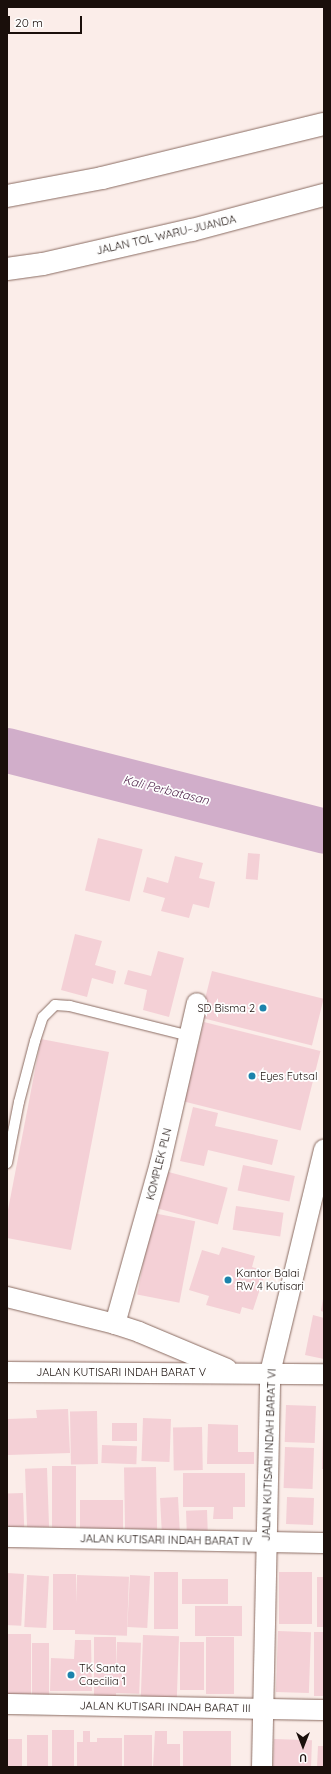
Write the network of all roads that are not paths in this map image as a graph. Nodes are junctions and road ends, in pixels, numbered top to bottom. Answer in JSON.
{"nodes":[{"id":1,"x":324,"y":124,"type":"edge"},
{"id":2,"x":7,"y":196,"type":"edge"},
{"id":3,"x":324,"y":196,"type":"edge"},
{"id":4,"x":7,"y":269,"type":"edge"},
{"id":5,"x":197,"y":1003,"type":"dead end"},
{"id":6,"x":189,"y":1036,"type":"junction"},
{"id":7,"x":324,"y":1149,"type":"edge"},
{"id":8,"x":7,"y":1163,"type":"edge"},
{"id":9,"x":7,"y":1297,"type":"edge"},
{"id":10,"x":116,"y":1324,"type":"junction"},
{"id":11,"x":7,"y":1372,"type":"edge"},
{"id":12,"x":235,"y":1373,"type":"junction"},
{"id":13,"x":270,"y":1373,"type":"junction"},
{"id":14,"x":324,"y":1374,"type":"edge"},
{"id":15,"x":7,"y":1537,"type":"edge"},
{"id":16,"x":266,"y":1542,"type":"junction"},
{"id":17,"x":324,"y":1543,"type":"edge"},
{"id":18,"x":7,"y":1704,"type":"edge"},
{"id":19,"x":263,"y":1709,"type":"junction"},
{"id":20,"x":324,"y":1710,"type":"edge"},
{"id":21,"x":262,"y":1767,"type":"edge"}],
"edges":[{"from":1,"to":2,"type":"highway"},
{"from":3,"to":4,"type":"highway","name":"JALAN TOL WARU–JUANDA"},
{"from":5,"to":6,"type":"street","name":"KOMPLEK PLN"},
{"from":6,"to":8,"type":"lane"},
{"from":6,"to":10,"type":"street","name":"KOMPLEK PLN"},
{"from":7,"to":13,"type":"street","name":"JALAN KUTISARI INDAH BARAT VI"},
{"from":9,"to":10,"type":"street","name":"JALAN KUTISARI INDAH BARAT V"},
{"from":10,"to":12,"type":"street","name":"JALAN KUTISARI INDAH BARAT V"},
{"from":11,"to":12,"type":"street","name":"JALAN KUTISARI INDAH BARAT V"},
{"from":12,"to":13,"type":"street","name":"JALAN KUTISARI INDAH BARAT V"},
{"from":13,"to":14,"type":"street","name":"JALAN KUTISARI INDAH BARAT V"},
{"from":13,"to":16,"type":"street","name":"JALAN KUTISARI INDAH BARAT VI"},
{"from":15,"to":16,"type":"street","name":"JALAN KUTISARI INDAH BARAT IV"},
{"from":16,"to":17,"type":"street","name":"JALAN KUTISARI INDAH BARAT IV"},
{"from":16,"to":19,"type":"street","name":"JALAN KUTISARI INDAH BARAT VI"},
{"from":18,"to":19,"type":"street","name":"JALAN KUTISARI INDAH BARAT III"},
{"from":19,"to":20,"type":"street","name":"JALAN KUTISARI INDAH BARAT III"},
{"from":19,"to":21,"type":"street","name":"JALAN KUTISARI INDAH BARAT VI"}]}
